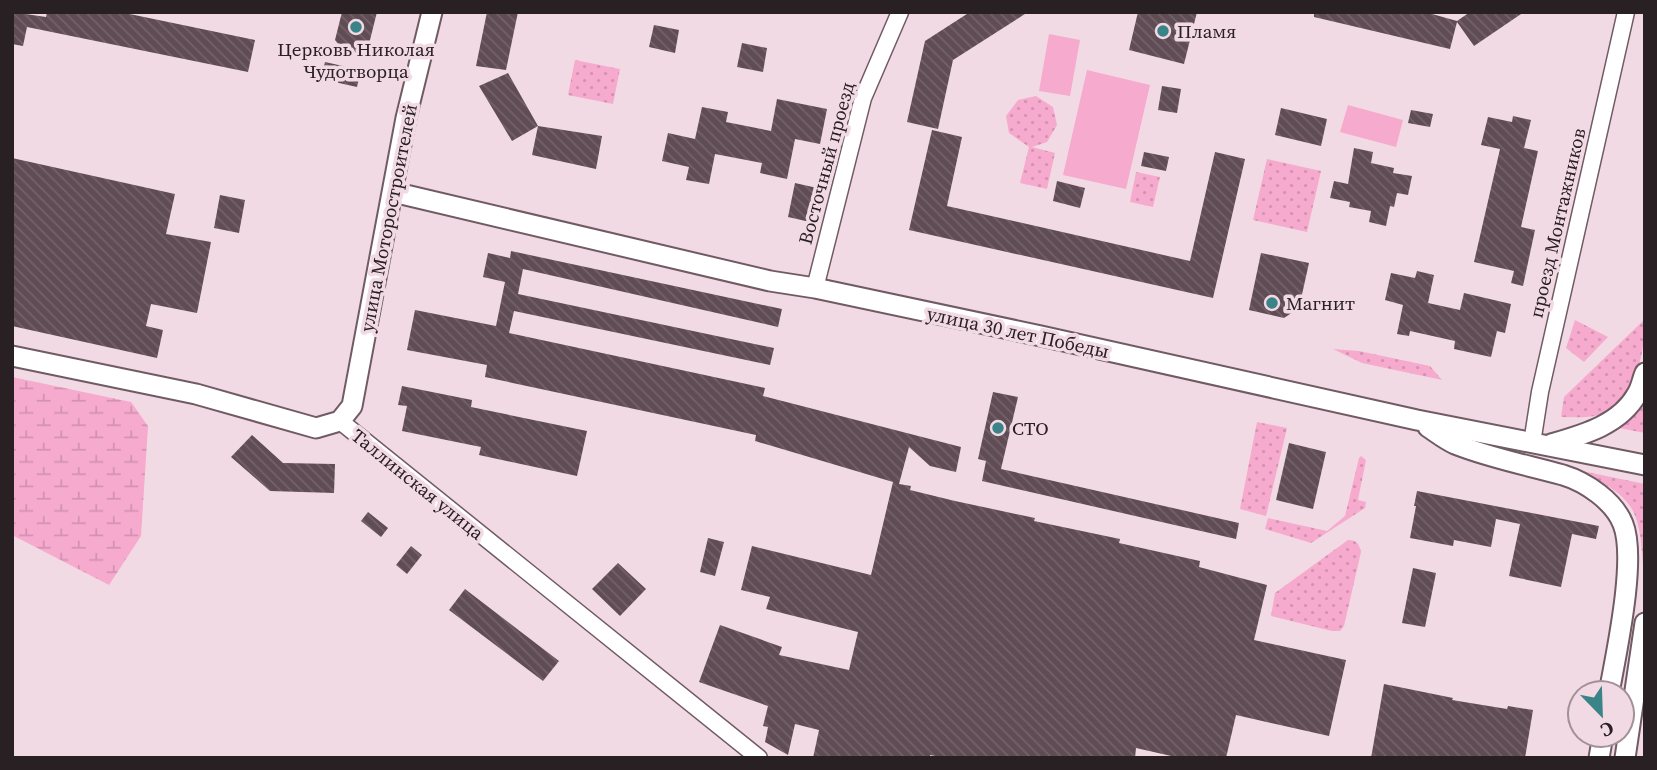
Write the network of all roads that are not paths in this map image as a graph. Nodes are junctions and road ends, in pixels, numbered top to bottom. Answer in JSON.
{"nodes":[{"id":1,"x":432,"y":12,"type":"edge"},
{"id":2,"x":900,"y":12,"type":"edge"},
{"id":3,"x":1626,"y":12,"type":"edge"},
{"id":4,"x":393,"y":192,"type":"junction"},
{"id":5,"x":815,"y":288,"type":"junction"},
{"id":6,"x":12,"y":356,"type":"edge"},
{"id":7,"x":1645,"y":373,"type":"edge"},
{"id":8,"x":1417,"y":420,"type":"junction"},
{"id":9,"x":340,"y":421,"type":"junction"},
{"id":10,"x":1539,"y":444,"type":"junction"},
{"id":11,"x":1645,"y":465,"type":"edge"},
{"id":12,"x":1645,"y":623,"type":"edge"},
{"id":13,"x":1611,"y":679,"type":"edge"},
{"id":14,"x":759,"y":758,"type":"edge"},
{"id":15,"x":1625,"y":758,"type":"edge"}],
"edges":[{"from":1,"to":4,"type":"street","name":"улица Моторостроителей"},
{"from":2,"to":5,"type":"street","name":"Восточный проезд"},
{"from":3,"to":10,"type":"street","name":"проезд Монтажников"},
{"from":4,"to":5,"type":"street","name":"улица 30 лет Победы"},
{"from":4,"to":9,"type":"street","name":"улица Моторостроителей"},
{"from":5,"to":8,"type":"street","name":"улица 30 лет Победы"},
{"from":6,"to":9,"type":"street","name":"Таллинская улица"},
{"from":7,"to":10,"type":"street"},
{"from":8,"to":10,"type":"street","name":"улица 30 лет Победы"},
{"from":8,"to":13,"type":"street"},
{"from":9,"to":14,"type":"street","name":"Таллинская улица"},
{"from":10,"to":11,"type":"street","name":"улица 30 лет Победы"},
{"from":12,"to":15,"type":"street"}]}
